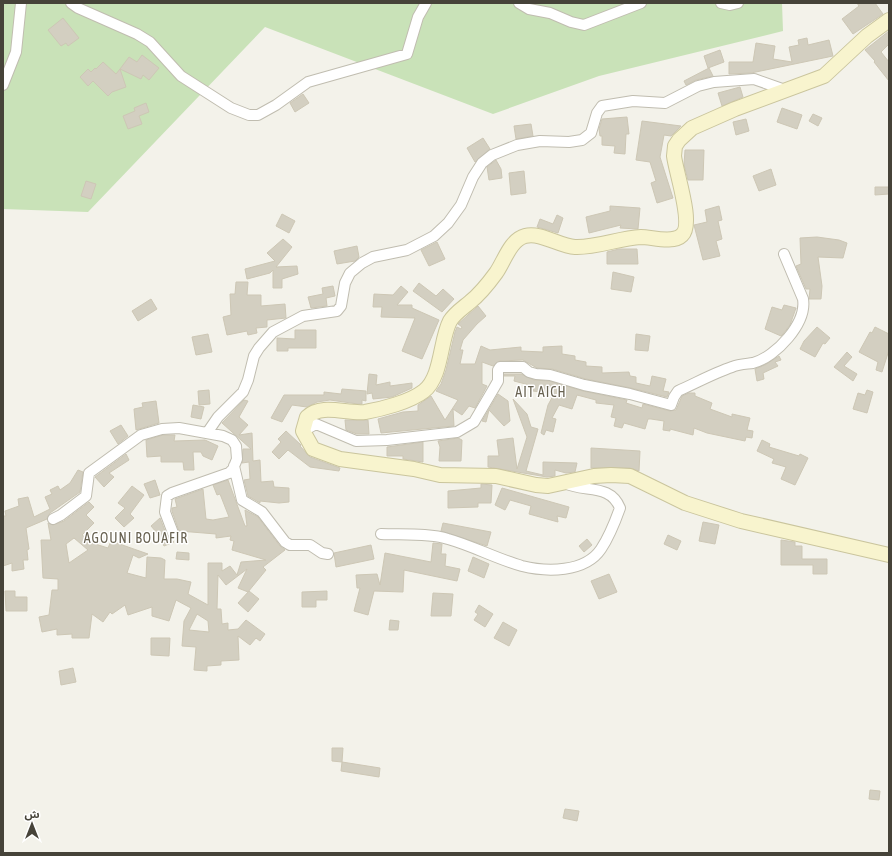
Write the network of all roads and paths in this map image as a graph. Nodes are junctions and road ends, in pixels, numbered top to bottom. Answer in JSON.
{"nodes":[{"id":1,"x":21,"y":3,"type":"edge"},
{"id":2,"x":71,"y":3,"type":"edge"},
{"id":3,"x":426,"y":3,"type":"edge"},
{"id":4,"x":519,"y":3,"type":"edge"},
{"id":5,"x":641,"y":3,"type":"edge"},
{"id":6,"x":721,"y":3,"type":"edge"},
{"id":7,"x":738,"y":3,"type":"edge"},
{"id":8,"x":889,"y":20,"type":"edge"},
{"id":9,"x":3,"y":85,"type":"edge"},
{"id":10,"x":785,"y":90,"type":"junction"},
{"id":11,"x":784,"y":254,"type":"dead end"},
{"id":12,"x":303,"y":431,"type":"junction"},
{"id":13,"x":207,"y":433,"type":"junction"},
{"id":14,"x":234,"y":466,"type":"junction"},
{"id":15,"x":566,"y":483,"type":"junction"},
{"id":16,"x":53,"y":519,"type":"dead end"},
{"id":17,"x":173,"y":533,"type":"dead end"},
{"id":18,"x":381,"y":534,"type":"dead end"},
{"id":19,"x":328,"y":554,"type":"dead end"},
{"id":20,"x":889,"y":555,"type":"edge"}],
"edges":[{"from":1,"to":9,"type":"street"},
{"from":2,"to":3,"type":"street"},
{"from":4,"to":5,"type":"street"},
{"from":6,"to":7,"type":"street"},
{"from":8,"to":10,"type":"main road"},
{"from":10,"to":12,"type":"main road"},
{"from":10,"to":13,"type":"street"},
{"from":11,"to":12,"type":"street"},
{"from":12,"to":15,"type":"main road"},
{"from":13,"to":14,"type":"street"},
{"from":13,"to":16,"type":"street"},
{"from":14,"to":17,"type":"street"},
{"from":14,"to":19,"type":"street"},
{"from":15,"to":18,"type":"street"},
{"from":15,"to":20,"type":"main road"}]}
